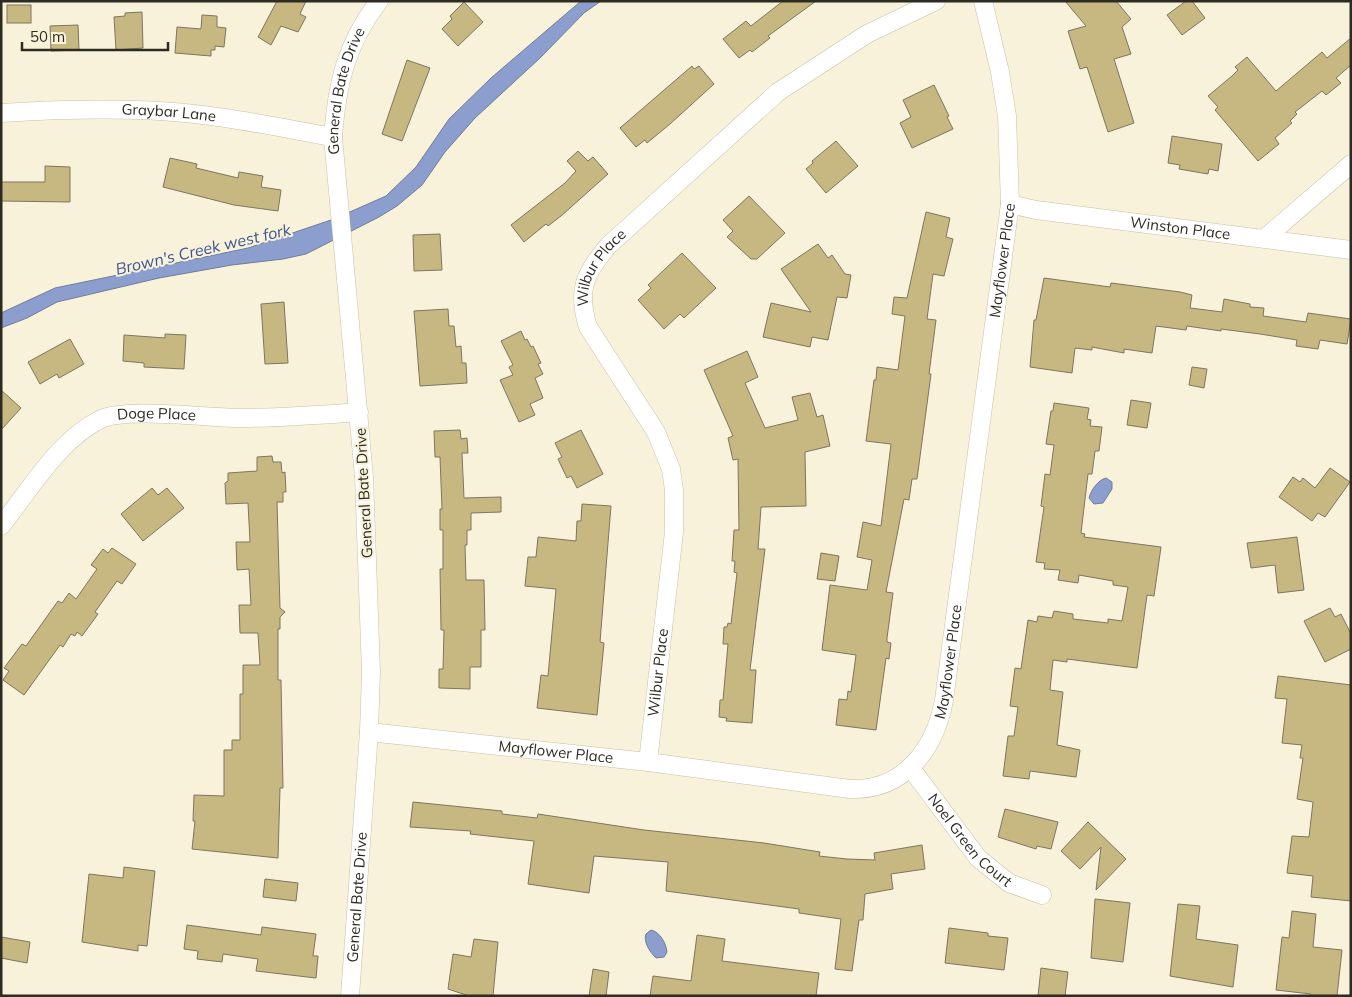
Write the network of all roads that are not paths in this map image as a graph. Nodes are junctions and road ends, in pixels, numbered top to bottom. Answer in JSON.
{"nodes":[{"id":1,"x":379,"y":1,"type":"edge"},
{"id":2,"x":936,"y":1,"type":"edge"},
{"id":3,"x":983,"y":1,"type":"edge"},
{"id":4,"x":1,"y":113,"type":"edge"},
{"id":5,"x":333,"y":137,"type":"junction"},
{"id":6,"x":1351,"y":164,"type":"edge"},
{"id":7,"x":1010,"y":204,"type":"junction"},
{"id":8,"x":1265,"y":238,"type":"junction"},
{"id":9,"x":1351,"y":250,"type":"edge"},
{"id":10,"x":359,"y":412,"type":"junction"},
{"id":11,"x":1,"y":526,"type":"edge"},
{"id":12,"x":369,"y":732,"type":"junction"},
{"id":13,"x":648,"y":762,"type":"junction"},
{"id":14,"x":910,"y":767,"type":"junction"},
{"id":15,"x":1042,"y":895,"type":"dead end"},
{"id":16,"x":350,"y":996,"type":"edge"}],
"edges":[{"from":1,"to":5,"type":"street","name":"General Bate Drive"},
{"from":2,"to":13,"type":"street","name":"Wilbur Place"},
{"from":3,"to":7,"type":"street","name":"Mayflower Place"},
{"from":4,"to":5,"type":"street","name":"Graybar Lane"},
{"from":5,"to":10,"type":"street","name":"General Bate Drive"},
{"from":6,"to":8,"type":"street"},
{"from":7,"to":8,"type":"street","name":"Winston Place"},
{"from":7,"to":14,"type":"street","name":"Mayflower Place"},
{"from":8,"to":9,"type":"street","name":"Winston Place"},
{"from":10,"to":11,"type":"street","name":"Doge Place"},
{"from":10,"to":12,"type":"street","name":"General Bate Drive"},
{"from":12,"to":13,"type":"street","name":"Mayflower Place"},
{"from":12,"to":16,"type":"street","name":"General Bate Drive"},
{"from":13,"to":14,"type":"street","name":"Mayflower Place"},
{"from":14,"to":15,"type":"street","name":"Noel Green Court"}]}
